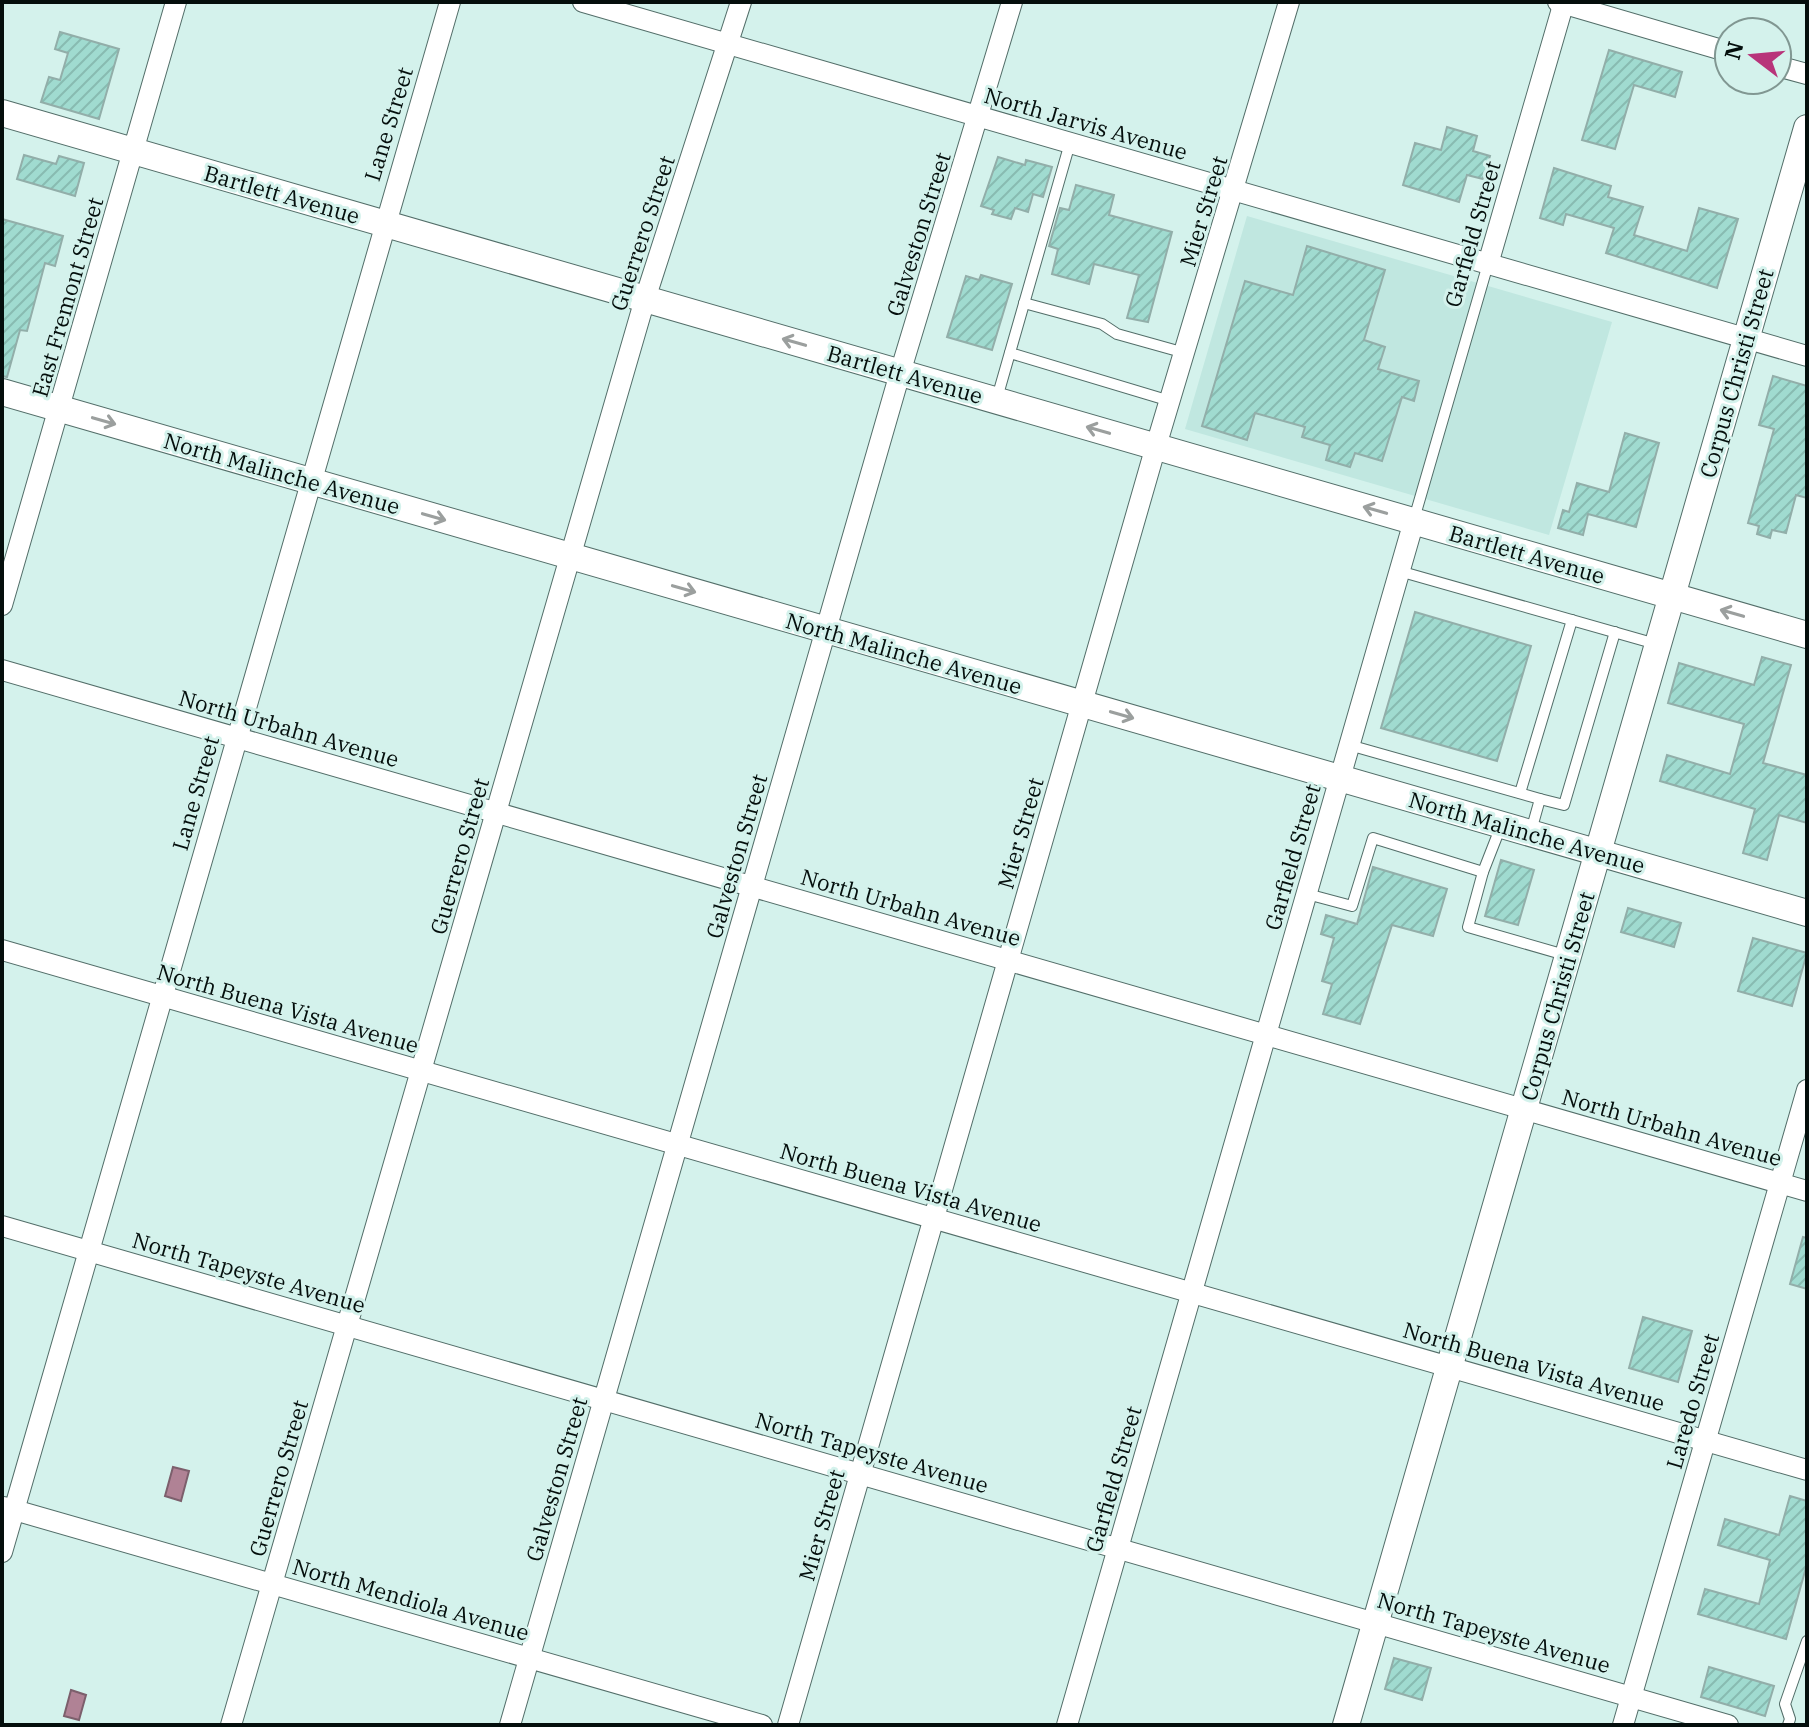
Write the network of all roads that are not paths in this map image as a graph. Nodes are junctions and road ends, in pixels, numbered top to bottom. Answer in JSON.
{"nodes":[{"id":1,"x":176,"y":2,"type":"edge"},
{"id":2,"x":450,"y":2,"type":"edge"},
{"id":3,"x":583,"y":2,"type":"edge"},
{"id":4,"x":741,"y":2,"type":"edge"},
{"id":5,"x":1012,"y":2,"type":"edge"},
{"id":6,"x":1289,"y":2,"type":"edge"},
{"id":7,"x":1562,"y":3,"type":"edge"},
{"id":8,"x":729,"y":44,"type":"junction"},
{"id":9,"x":1713,"y":47,"type":"edge"},
{"id":10,"x":2,"y":113,"type":"edge"},
{"id":11,"x":980,"y":117,"type":"junction"},
{"id":12,"x":1807,"y":128,"type":"edge"},
{"id":13,"x":1070,"y":143,"type":"junction"},
{"id":14,"x":134,"y":151,"type":"junction"},
{"id":15,"x":1235,"y":190,"type":"junction"},
{"id":16,"x":384,"y":223,"type":"junction"},
{"id":17,"x":1488,"y":264,"type":"junction"},
{"id":18,"x":645,"y":299,"type":"junction"},
{"id":19,"x":1024,"y":303,"type":"junction"},
{"id":20,"x":1746,"y":338,"type":"junction"},
{"id":21,"x":1010,"y":353,"type":"junction"},
{"id":22,"x":1185,"y":353,"type":"junction"},
{"id":23,"x":1807,"y":356,"type":"edge"},
{"id":24,"x":900,"y":373,"type":"junction"},
{"id":25,"x":2,"y":392,"type":"edge"},
{"id":26,"x":996,"y":400,"type":"junction"},
{"id":27,"x":1170,"y":401,"type":"junction"},
{"id":28,"x":59,"y":409,"type":"junction"},
{"id":29,"x":1156,"y":446,"type":"junction"},
{"id":30,"x":310,"y":481,"type":"junction"},
{"id":31,"x":1414,"y":521,"type":"junction"},
{"id":32,"x":571,"y":556,"type":"junction"},
{"id":33,"x":1399,"y":571,"type":"junction"},
{"id":34,"x":1672,"y":596,"type":"junction"},
{"id":35,"x":2,"y":605,"type":"edge"},
{"id":36,"x":1572,"y":620,"type":"junction"},
{"id":37,"x":827,"y":630,"type":"junction"},
{"id":38,"x":1615,"y":632,"type":"junction"},
{"id":39,"x":1807,"y":635,"type":"edge"},
{"id":40,"x":1658,"y":644,"type":"junction"},
{"id":41,"x":2,"y":670,"type":"edge"},
{"id":42,"x":1083,"y":704,"type":"junction"},
{"id":43,"x":236,"y":737,"type":"junction"},
{"id":44,"x":1349,"y":745,"type":"junction"},
{"id":45,"x":1340,"y":778,"type":"junction"},
{"id":46,"x":1520,"y":793,"type":"junction"},
{"id":47,"x":1540,"y":799,"type":"junction"},
{"id":48,"x":497,"y":813,"type":"junction"},
{"id":49,"x":1502,"y":824,"type":"junction"},
{"id":50,"x":1531,"y":833,"type":"junction"},
{"id":51,"x":1598,"y":853,"type":"junction"},
{"id":52,"x":1483,"y":872,"type":"junction"},
{"id":53,"x":752,"y":887,"type":"junction"},
{"id":54,"x":1307,"y":894,"type":"junction"},
{"id":55,"x":1807,"y":913,"type":"edge"},
{"id":56,"x":2,"y":950,"type":"edge"},
{"id":57,"x":1568,"y":956,"type":"junction"},
{"id":58,"x":1008,"y":960,"type":"junction"},
{"id":59,"x":162,"y":996,"type":"junction"},
{"id":60,"x":1266,"y":1035,"type":"junction"},
{"id":61,"x":422,"y":1071,"type":"junction"},
{"id":62,"x":1807,"y":1090,"type":"edge"},
{"id":63,"x":1524,"y":1109,"type":"junction"},
{"id":64,"x":678,"y":1145,"type":"junction"},
{"id":65,"x":1780,"y":1183,"type":"junction"},
{"id":66,"x":1807,"y":1191,"type":"edge"},
{"id":67,"x":934,"y":1218,"type":"junction"},
{"id":68,"x":2,"y":1226,"type":"edge"},
{"id":69,"x":89,"y":1251,"type":"junction"},
{"id":70,"x":1192,"y":1293,"type":"junction"},
{"id":71,"x":347,"y":1326,"type":"junction"},
{"id":72,"x":1449,"y":1367,"type":"junction"},
{"id":73,"x":604,"y":1400,"type":"junction"},
{"id":74,"x":1706,"y":1440,"type":"junction"},
{"id":75,"x":1807,"y":1470,"type":"edge"},
{"id":76,"x":860,"y":1474,"type":"junction"},
{"id":77,"x":8,"y":1508,"type":"edge"},
{"id":78,"x":1118,"y":1548,"type":"junction"},
{"id":79,"x":2,"y":1552,"type":"edge"},
{"id":80,"x":272,"y":1584,"type":"junction"},
{"id":81,"x":1376,"y":1623,"type":"junction"},
{"id":82,"x":1807,"y":1641,"type":"edge"},
{"id":83,"x":529,"y":1658,"type":"junction"},
{"id":84,"x":1632,"y":1697,"type":"junction"},
{"id":85,"x":231,"y":1725,"type":"edge"},
{"id":86,"x":510,"y":1725,"type":"edge"},
{"id":87,"x":762,"y":1725,"type":"edge"},
{"id":88,"x":788,"y":1725,"type":"edge"},
{"id":89,"x":1067,"y":1725,"type":"edge"},
{"id":90,"x":1346,"y":1725,"type":"edge"},
{"id":91,"x":1623,"y":1725,"type":"edge"},
{"id":92,"x":1728,"y":1725,"type":"edge"},
{"id":93,"x":1788,"y":1725,"type":"edge"}],
"edges":[{"from":1,"to":14,"type":"street","name":"East Fremont Street"},
{"from":2,"to":16,"type":"street","name":"Lane Street"},
{"from":3,"to":8,"type":"street","name":"North Jarvis Avenue"},
{"from":4,"to":8,"type":"street","name":"Guerrero Street"},
{"from":5,"to":11,"type":"street","name":"Galveston Street"},
{"from":6,"to":15,"type":"street","name":"Mier Street"},
{"from":7,"to":9,"type":"street"},
{"from":7,"to":17,"type":"street","name":"Garfield Street"},
{"from":8,"to":11,"type":"street","name":"North Jarvis Avenue"},
{"from":8,"to":18,"type":"street","name":"Guerrero Street"},
{"from":10,"to":14,"type":"main road","name":"Bartlett Avenue"},
{"from":11,"to":13,"type":"street","name":"North Jarvis Avenue"},
{"from":11,"to":24,"type":"street","name":"Galveston Street"},
{"from":12,"to":20,"type":"main road","name":"Corpus Christi Street"},
{"from":13,"to":15,"type":"street","name":"North Jarvis Avenue"},
{"from":13,"to":19,"type":"lane"},
{"from":14,"to":16,"type":"main road","name":"Bartlett Avenue"},
{"from":14,"to":28,"type":"street","name":"East Fremont Street"},
{"from":15,"to":17,"type":"street","name":"North Jarvis Avenue"},
{"from":15,"to":22,"type":"street","name":"Mier Street"},
{"from":16,"to":18,"type":"main road","name":"Bartlett Avenue"},
{"from":16,"to":30,"type":"street","name":"Lane Street"},
{"from":17,"to":20,"type":"street","name":"North Jarvis Avenue"},
{"from":17,"to":31,"type":"lane","name":"Garfield Street"},
{"from":24,"to":18,"type":"main road","name":"Bartlett Avenue","one_way":true},
{"from":18,"to":32,"type":"street","name":"Guerrero Street"},
{"from":19,"to":21,"type":"lane"},
{"from":19,"to":22,"type":"lane"},
{"from":20,"to":23,"type":"street","name":"North Jarvis Avenue"},
{"from":20,"to":34,"type":"main road","name":"Corpus Christi Street"},
{"from":21,"to":26,"type":"lane"},
{"from":21,"to":27,"type":"lane"},
{"from":22,"to":27,"type":"street","name":"Mier Street"},
{"from":24,"to":26,"type":"main road","name":"Bartlett Avenue"},
{"from":24,"to":37,"type":"street","name":"Galveston Street"},
{"from":25,"to":28,"type":"main road","name":"North Malinche Avenue"},
{"from":29,"to":26,"type":"main road","name":"Bartlett Avenue","one_way":true},
{"from":27,"to":29,"type":"street","name":"Mier Street"},
{"from":28,"to":30,"type":"main road","name":"North Malinche Avenue","one_way":true},
{"from":28,"to":35,"type":"street","name":"East Fremont Street"},
{"from":31,"to":29,"type":"main road","name":"Bartlett Avenue","one_way":true},
{"from":29,"to":42,"type":"street","name":"Mier Street"},
{"from":30,"to":32,"type":"main road","name":"North Malinche Avenue","one_way":true},
{"from":30,"to":43,"type":"street","name":"Lane Street"},
{"from":31,"to":33,"type":"street","name":"Garfield Street"},
{"from":31,"to":34,"type":"main road","name":"Bartlett Avenue"},
{"from":32,"to":37,"type":"main road","name":"North Malinche Avenue","one_way":true},
{"from":32,"to":48,"type":"street","name":"Guerrero Street"},
{"from":33,"to":36,"type":"lane"},
{"from":33,"to":44,"type":"street","name":"Garfield Street"},
{"from":39,"to":34,"type":"main road","name":"Bartlett Avenue","one_way":true},
{"from":34,"to":40,"type":"main road","name":"Corpus Christi Street"},
{"from":36,"to":38,"type":"lane"},
{"from":36,"to":46,"type":"lane"},
{"from":37,"to":42,"type":"main road","name":"North Malinche Avenue"},
{"from":37,"to":53,"type":"street","name":"Galveston Street"},
{"from":38,"to":40,"type":"lane"},
{"from":38,"to":47,"type":"lane"},
{"from":40,"to":51,"type":"main road","name":"Corpus Christi Street"},
{"from":41,"to":43,"type":"street","name":"North Urbahn Avenue"},
{"from":42,"to":45,"type":"main road","name":"North Malinche Avenue","one_way":true},
{"from":42,"to":58,"type":"street","name":"Mier Street"},
{"from":43,"to":48,"type":"street","name":"North Urbahn Avenue"},
{"from":43,"to":59,"type":"street","name":"Lane Street"},
{"from":44,"to":45,"type":"street","name":"Garfield Street"},
{"from":44,"to":46,"type":"lane"},
{"from":45,"to":49,"type":"main road","name":"North Malinche Avenue"},
{"from":45,"to":54,"type":"street","name":"Garfield Street"},
{"from":46,"to":47,"type":"lane"},
{"from":47,"to":50,"type":"lane"},
{"from":48,"to":53,"type":"street","name":"North Urbahn Avenue"},
{"from":48,"to":61,"type":"street","name":"Guerrero Street"},
{"from":49,"to":50,"type":"main road","name":"North Malinche Avenue"},
{"from":49,"to":52,"type":"lane"},
{"from":50,"to":51,"type":"main road","name":"North Malinche Avenue"},
{"from":51,"to":55,"type":"main road","name":"North Malinche Avenue"},
{"from":51,"to":57,"type":"main road","name":"Corpus Christi Street"},
{"from":52,"to":54,"type":"lane"},
{"from":52,"to":57,"type":"lane"},
{"from":53,"to":58,"type":"street","name":"North Urbahn Avenue"},
{"from":53,"to":64,"type":"street","name":"Galveston Street"},
{"from":54,"to":60,"type":"street","name":"Garfield Street"},
{"from":56,"to":59,"type":"street","name":"North Buena Vista Avenue"},
{"from":57,"to":63,"type":"main road","name":"Corpus Christi Street"},
{"from":58,"to":60,"type":"street","name":"North Urbahn Avenue"},
{"from":58,"to":67,"type":"street","name":"Mier Street"},
{"from":59,"to":61,"type":"street","name":"North Buena Vista Avenue"},
{"from":59,"to":69,"type":"street","name":"Lane Street"},
{"from":60,"to":63,"type":"street","name":"North Urbahn Avenue"},
{"from":60,"to":70,"type":"street","name":"Garfield Street"},
{"from":61,"to":64,"type":"street","name":"North Buena Vista Avenue"},
{"from":61,"to":71,"type":"street","name":"Guerrero Street"},
{"from":62,"to":65,"type":"street","name":"Laredo Street"},
{"from":63,"to":65,"type":"street","name":"North Urbahn Avenue"},
{"from":63,"to":72,"type":"main road","name":"Corpus Christi Street"},
{"from":64,"to":67,"type":"street","name":"North Buena Vista Avenue"},
{"from":64,"to":73,"type":"street","name":"Galveston Street"},
{"from":65,"to":66,"type":"street","name":"North Urbahn Avenue"},
{"from":65,"to":74,"type":"street","name":"Laredo Street"},
{"from":67,"to":70,"type":"street","name":"North Buena Vista Avenue"},
{"from":67,"to":76,"type":"street","name":"Mier Street"},
{"from":68,"to":69,"type":"street","name":"North Tapeyste Avenue"},
{"from":69,"to":71,"type":"street","name":"North Tapeyste Avenue"},
{"from":69,"to":77,"type":"street","name":"Lane Street"},
{"from":70,"to":72,"type":"street","name":"North Buena Vista Avenue"},
{"from":70,"to":78,"type":"street","name":"Garfield Street"},
{"from":71,"to":73,"type":"street","name":"North Tapeyste Avenue"},
{"from":71,"to":80,"type":"street","name":"Guerrero Street"},
{"from":72,"to":74,"type":"street","name":"North Buena Vista Avenue"},
{"from":72,"to":81,"type":"main road","name":"Corpus Christi Street"},
{"from":73,"to":76,"type":"street","name":"North Tapeyste Avenue"},
{"from":73,"to":83,"type":"street","name":"Galveston Street"},
{"from":74,"to":75,"type":"street","name":"North Buena Vista Avenue"},
{"from":74,"to":84,"type":"street","name":"Laredo Street"},
{"from":76,"to":78,"type":"street","name":"North Tapeyste Avenue"},
{"from":76,"to":88,"type":"street","name":"Mier Street"},
{"from":77,"to":79,"type":"street","name":"Lane Street"},
{"from":77,"to":80,"type":"street","name":"North Mendiola Avenue"},
{"from":78,"to":81,"type":"street","name":"North Tapeyste Avenue"},
{"from":78,"to":89,"type":"street","name":"Garfield Street"},
{"from":80,"to":83,"type":"street","name":"North Mendiola Avenue"},
{"from":80,"to":85,"type":"street","name":"Guerrero Street"},
{"from":81,"to":84,"type":"street","name":"North Tapeyste Avenue"},
{"from":81,"to":90,"type":"main road","name":"Corpus Christi Street"},
{"from":82,"to":93,"type":"lane"},
{"from":83,"to":86,"type":"street","name":"Galveston Street"},
{"from":83,"to":87,"type":"street","name":"North Mendiola Avenue"},
{"from":84,"to":91,"type":"street","name":"Laredo Street"},
{"from":84,"to":92,"type":"street","name":"North Tapeyste Avenue"}]}
